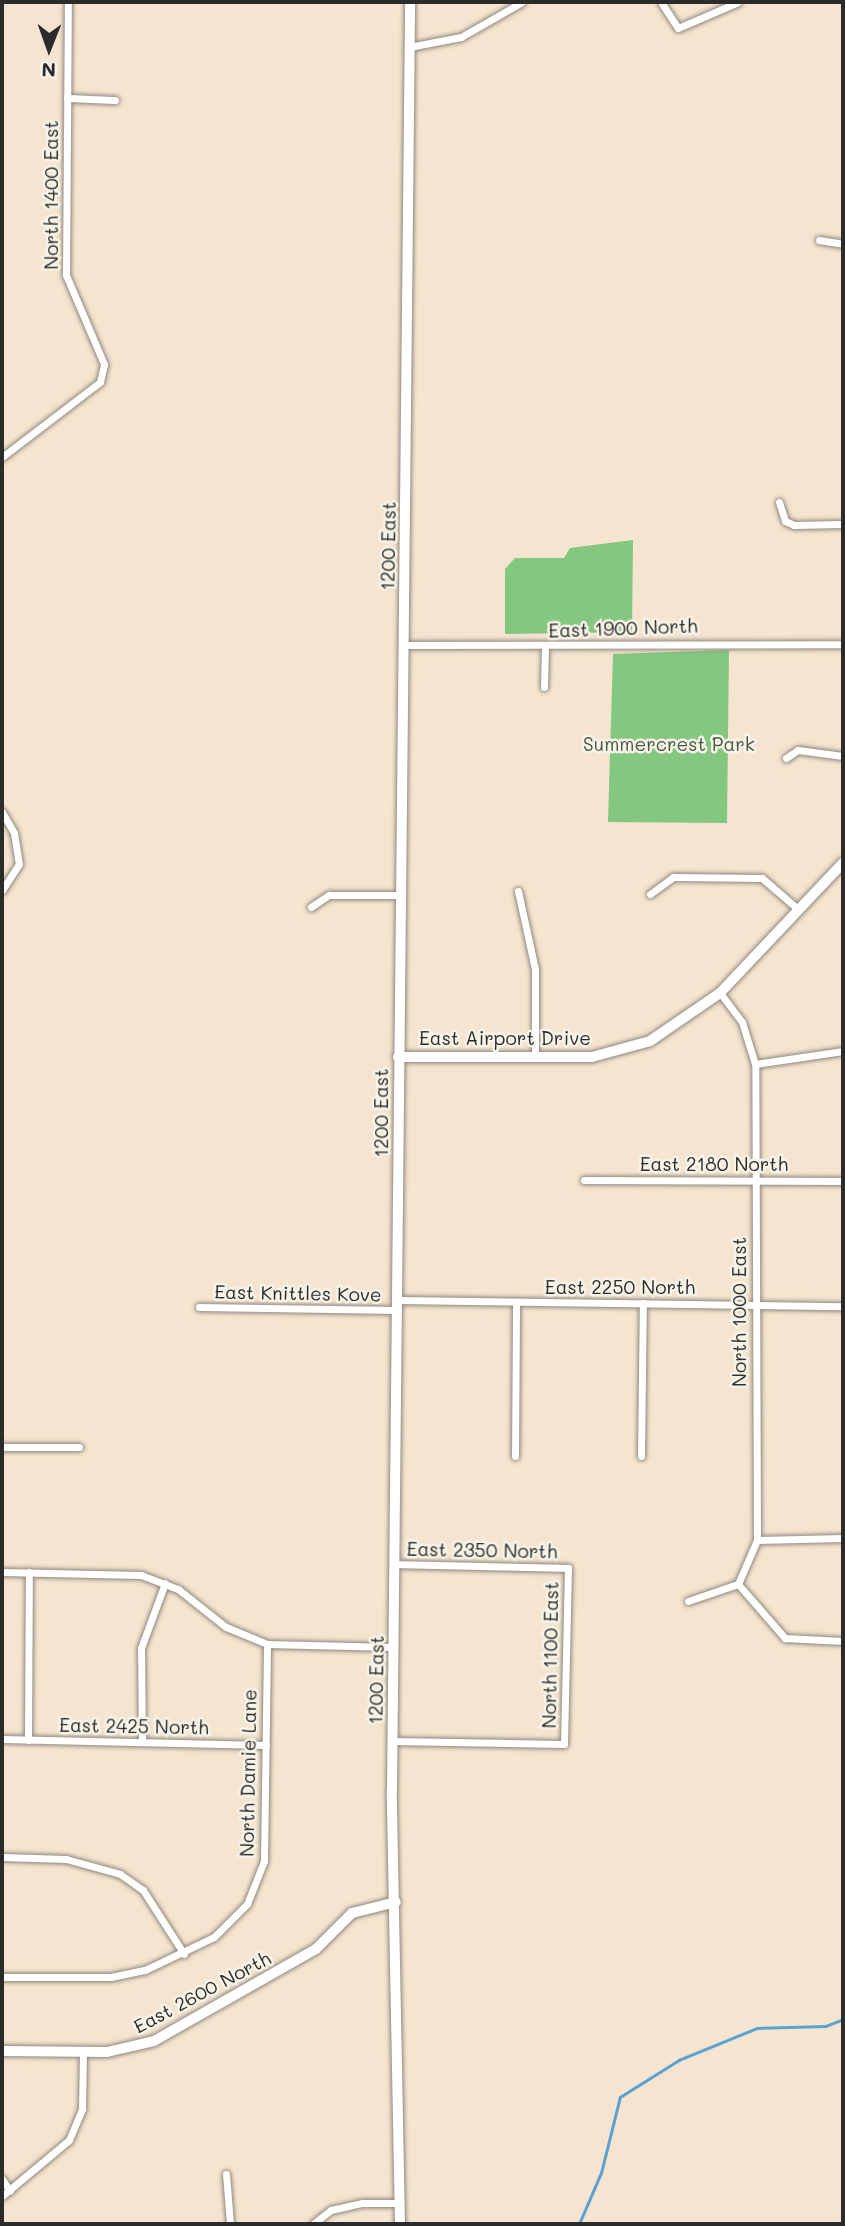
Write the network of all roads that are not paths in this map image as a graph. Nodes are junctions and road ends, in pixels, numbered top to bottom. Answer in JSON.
{"nodes":[{"id":1,"x":68,"y":2,"type":"edge"},
{"id":2,"x":410,"y":2,"type":"edge"},
{"id":3,"x":522,"y":2,"type":"edge"},
{"id":4,"x":661,"y":2,"type":"edge"},
{"id":5,"x":738,"y":2,"type":"edge"},
{"id":6,"x":410,"y":47,"type":"junction"},
{"id":7,"x":67,"y":98,"type":"junction"},
{"id":8,"x":115,"y":100,"type":"dead end"},
{"id":9,"x":819,"y":240,"type":"dead end"},
{"id":10,"x":843,"y":244,"type":"edge"},
{"id":11,"x":2,"y":457,"type":"edge"},
{"id":12,"x":779,"y":502,"type":"dead end"},
{"id":13,"x":843,"y":524,"type":"edge"},
{"id":14,"x":843,"y":644,"type":"edge"},
{"id":15,"x":404,"y":645,"type":"junction"},
{"id":16,"x":545,"y":646,"type":"junction"},
{"id":17,"x":544,"y":687,"type":"dead end"},
{"id":18,"x":843,"y":756,"type":"edge"},
{"id":19,"x":786,"y":758,"type":"dead end"},
{"id":20,"x":2,"y":812,"type":"edge"},
{"id":21,"x":843,"y":863,"type":"edge"},
{"id":22,"x":2,"y":890,"type":"edge"},
{"id":23,"x":518,"y":891,"type":"dead end"},
{"id":24,"x":650,"y":894,"type":"dead end"},
{"id":25,"x":400,"y":895,"type":"junction"},
{"id":26,"x":311,"y":906,"type":"dead end"},
{"id":27,"x":799,"y":910,"type":"junction"},
{"id":28,"x":720,"y":993,"type":"junction"},
{"id":29,"x":843,"y":1051,"type":"edge"},
{"id":30,"x":398,"y":1057,"type":"junction"},
{"id":31,"x":535,"y":1058,"type":"junction"},
{"id":32,"x":755,"y":1064,"type":"junction"},
{"id":33,"x":584,"y":1180,"type":"dead end"},
{"id":34,"x":755,"y":1180,"type":"junction"},
{"id":35,"x":843,"y":1181,"type":"edge"},
{"id":36,"x":516,"y":1302,"type":"junction"},
{"id":37,"x":643,"y":1303,"type":"junction"},
{"id":38,"x":753,"y":1304,"type":"junction"},
{"id":39,"x":397,"y":1305,"type":"junction"},
{"id":40,"x":199,"y":1307,"type":"dead end"},
{"id":41,"x":843,"y":1307,"type":"edge"},
{"id":42,"x":2,"y":1447,"type":"edge"},
{"id":43,"x":79,"y":1447,"type":"dead end"},
{"id":44,"x":515,"y":1455,"type":"dead end"},
{"id":45,"x":641,"y":1456,"type":"dead end"},
{"id":46,"x":843,"y":1538,"type":"edge"},
{"id":47,"x":757,"y":1540,"type":"junction"},
{"id":48,"x":394,"y":1564,"type":"junction"},
{"id":49,"x":568,"y":1568,"type":"joint"},
{"id":50,"x":2,"y":1572,"type":"edge"},
{"id":51,"x":29,"y":1572,"type":"junction"},
{"id":52,"x":165,"y":1583,"type":"junction"},
{"id":53,"x":738,"y":1584,"type":"junction"},
{"id":54,"x":688,"y":1601,"type":"dead end"},
{"id":55,"x":843,"y":1641,"type":"edge"},
{"id":56,"x":267,"y":1644,"type":"junction"},
{"id":57,"x":393,"y":1647,"type":"junction"},
{"id":58,"x":2,"y":1740,"type":"edge"},
{"id":59,"x":28,"y":1740,"type":"junction"},
{"id":60,"x":142,"y":1740,"type":"junction"},
{"id":61,"x":393,"y":1741,"type":"junction"},
{"id":62,"x":265,"y":1745,"type":"junction"},
{"id":63,"x":2,"y":1857,"type":"edge"},
{"id":64,"x":396,"y":1902,"type":"junction"},
{"id":65,"x":184,"y":1954,"type":"junction"},
{"id":66,"x":2,"y":1977,"type":"edge"},
{"id":67,"x":2,"y":2051,"type":"edge"},
{"id":68,"x":83,"y":2052,"type":"junction"},
{"id":69,"x":226,"y":2174,"type":"dead end"},
{"id":70,"x":2,"y":2179,"type":"edge"},
{"id":71,"x":10,"y":2190,"type":"junction"},
{"id":72,"x":2,"y":2196,"type":"edge"},
{"id":73,"x":399,"y":2203,"type":"junction"},
{"id":74,"x":230,"y":2224,"type":"edge"},
{"id":75,"x":313,"y":2224,"type":"edge"},
{"id":76,"x":400,"y":2224,"type":"edge"}],
"edges":[{"from":1,"to":7,"type":"street","name":"North 1400 East"},
{"from":2,"to":6,"type":"main road","name":"1200 East"},
{"from":3,"to":6,"type":"street"},
{"from":4,"to":5,"type":"street"},
{"from":6,"to":15,"type":"main road","name":"1200 East"},
{"from":7,"to":8,"type":"street"},
{"from":7,"to":11,"type":"street","name":"North 1400 East"},
{"from":9,"to":10,"type":"street"},
{"from":12,"to":13,"type":"street"},
{"from":14,"to":16,"type":"street","name":"East 1900 North"},
{"from":15,"to":16,"type":"street","name":"East 1900 North"},
{"from":15,"to":25,"type":"main road","name":"1200 East"},
{"from":16,"to":17,"type":"street"},
{"from":18,"to":19,"type":"street"},
{"from":20,"to":22,"type":"street"},
{"from":21,"to":27,"type":"main road","name":"East Airport Drive"},
{"from":23,"to":31,"type":"street"},
{"from":24,"to":27,"type":"street"},
{"from":25,"to":26,"type":"street"},
{"from":25,"to":30,"type":"main road","name":"1200 East"},
{"from":27,"to":28,"type":"main road","name":"East Airport Drive"},
{"from":28,"to":31,"type":"main road","name":"East Airport Drive"},
{"from":28,"to":32,"type":"street","name":"North 1000 East"},
{"from":29,"to":32,"type":"street"},
{"from":30,"to":31,"type":"main road","name":"East Airport Drive"},
{"from":30,"to":39,"type":"main road","name":"1200 East"},
{"from":32,"to":34,"type":"street","name":"North 1000 East"},
{"from":33,"to":34,"type":"street","name":"East 2180 North"},
{"from":34,"to":35,"type":"street","name":"East 2180 North"},
{"from":34,"to":38,"type":"street","name":"North 1000 East"},
{"from":36,"to":37,"type":"street","name":"East 2250 North"},
{"from":36,"to":39,"type":"street","name":"East 2250 North"},
{"from":36,"to":44,"type":"street"},
{"from":37,"to":38,"type":"street","name":"East 2250 North"},
{"from":37,"to":45,"type":"street"},
{"from":38,"to":41,"type":"street","name":"East 2250 North"},
{"from":38,"to":47,"type":"street","name":"North 1000 East"},
{"from":39,"to":40,"type":"street","name":"East Knittles Kove"},
{"from":39,"to":48,"type":"main road","name":"1200 East"},
{"from":42,"to":43,"type":"street"},
{"from":46,"to":47,"type":"street"},
{"from":47,"to":53,"type":"street","name":"North 1000 East"},
{"from":48,"to":49,"type":"street","name":"East 2350 North"},
{"from":48,"to":57,"type":"main road","name":"1200 East"},
{"from":49,"to":61,"type":"street","name":"North 1100 East"},
{"from":50,"to":51,"type":"street"},
{"from":51,"to":52,"type":"street"},
{"from":51,"to":59,"type":"street"},
{"from":52,"to":56,"type":"street"},
{"from":52,"to":60,"type":"street"},
{"from":53,"to":54,"type":"street"},
{"from":53,"to":55,"type":"street"},
{"from":56,"to":57,"type":"street"},
{"from":56,"to":62,"type":"street","name":"North Damie Lane"},
{"from":57,"to":61,"type":"main road","name":"1200 East"},
{"from":58,"to":59,"type":"street","name":"East 2425 North"},
{"from":59,"to":60,"type":"street","name":"East 2425 North"},
{"from":60,"to":62,"type":"street","name":"East 2425 North"},
{"from":61,"to":64,"type":"main road","name":"1200 East"},
{"from":62,"to":65,"type":"street","name":"North Damie Lane"},
{"from":63,"to":65,"type":"street"},
{"from":64,"to":68,"type":"main road","name":"East 2600 North"},
{"from":64,"to":73,"type":"main road","name":"1200 East"},
{"from":65,"to":66,"type":"street","name":"North Damie Lane"},
{"from":67,"to":68,"type":"main road","name":"East 2600 North"},
{"from":68,"to":71,"type":"street"},
{"from":69,"to":74,"type":"street"},
{"from":70,"to":71,"type":"street"},
{"from":71,"to":72,"type":"street"},
{"from":73,"to":75,"type":"street"},
{"from":73,"to":76,"type":"main road","name":"1200 East"}]}
